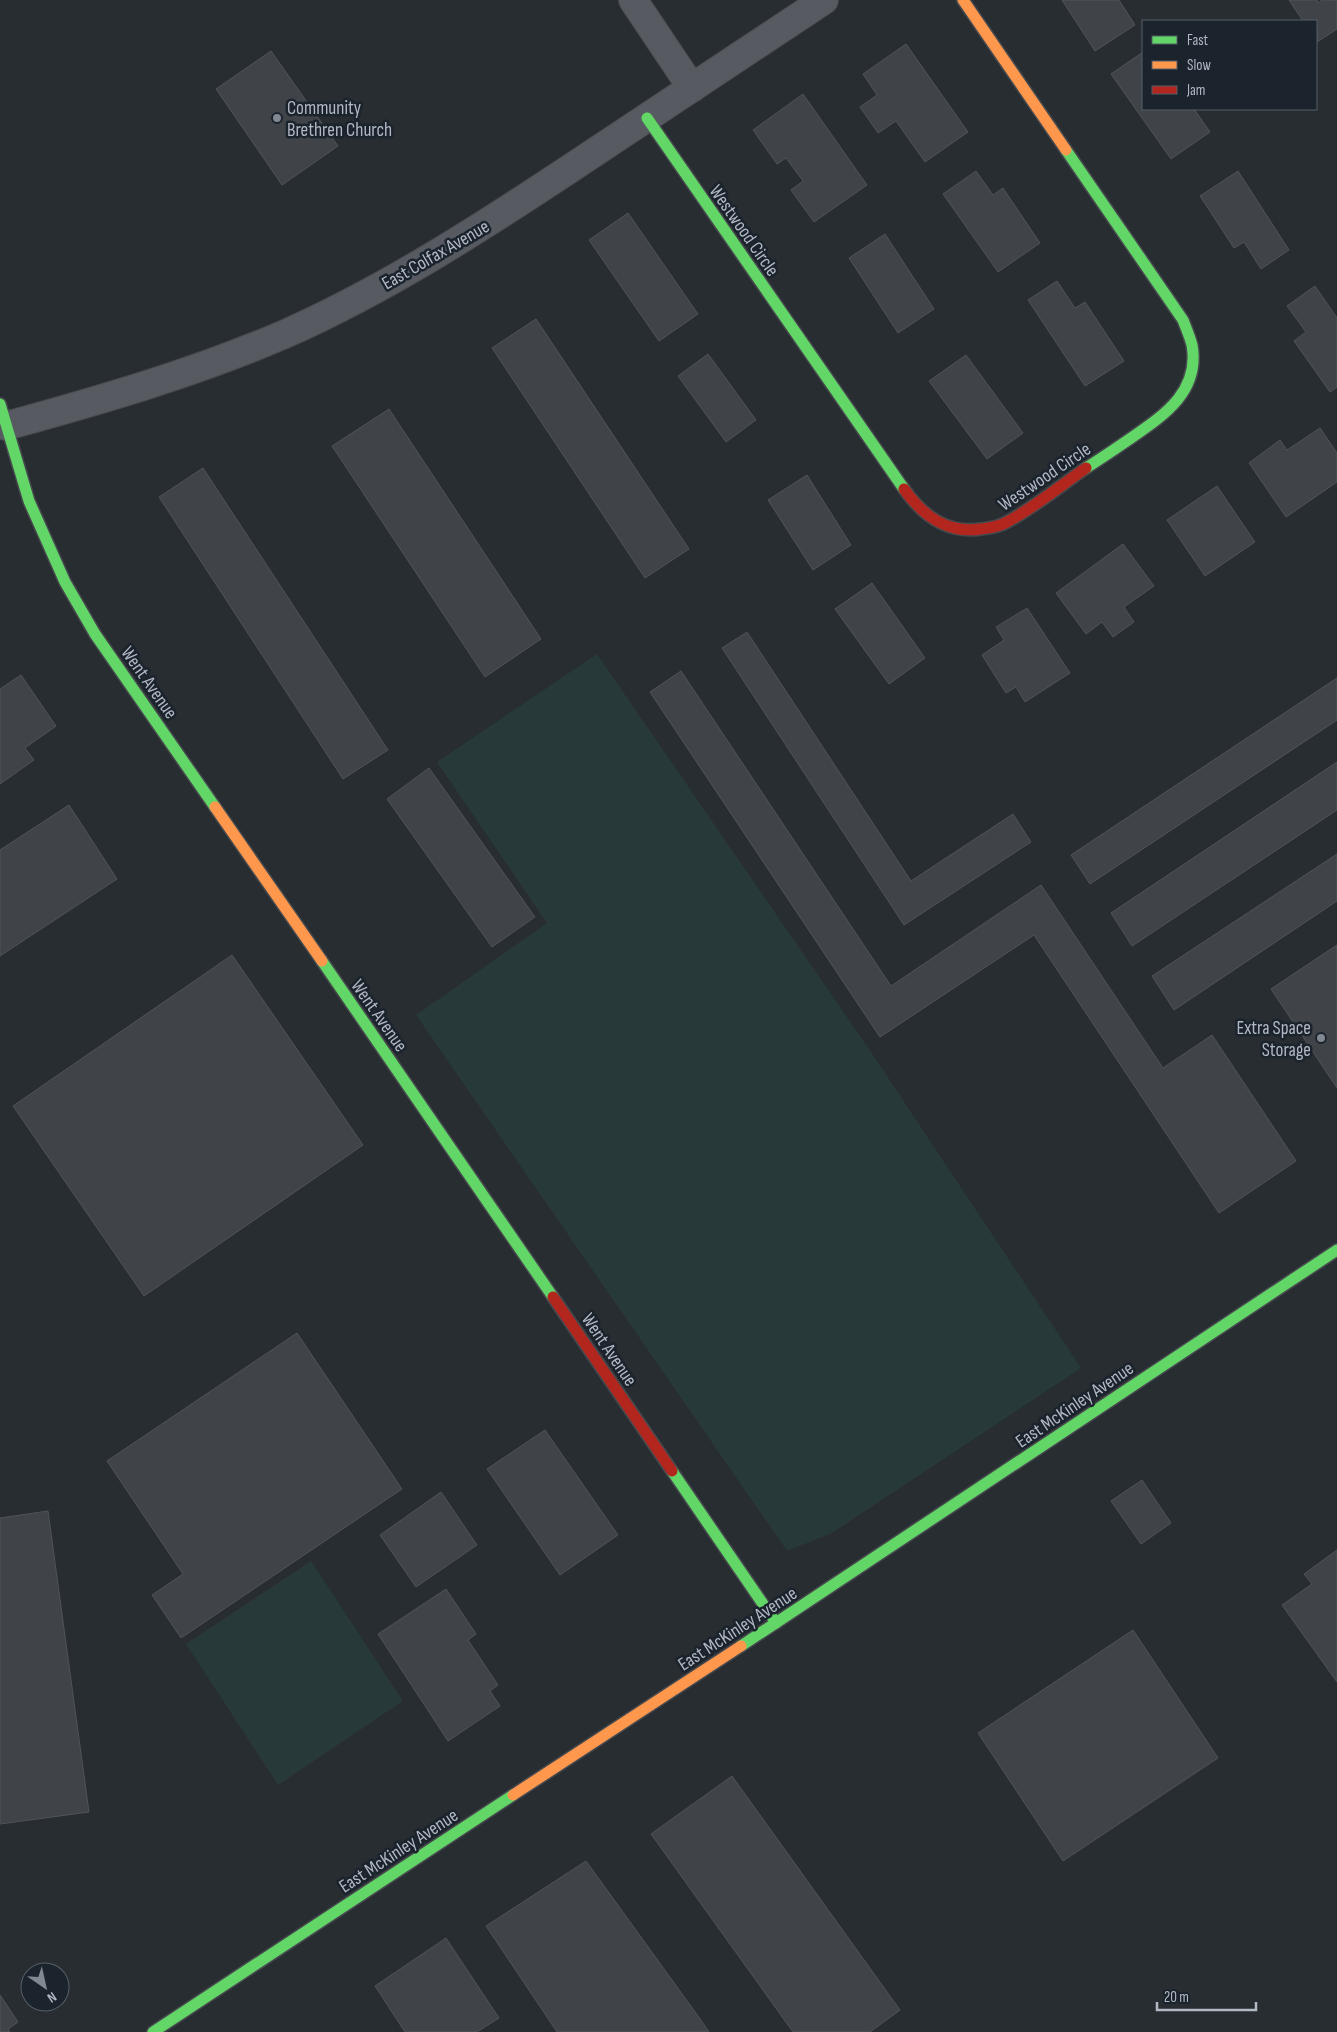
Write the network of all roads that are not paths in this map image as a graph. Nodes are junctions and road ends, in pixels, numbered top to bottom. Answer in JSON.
{"nodes":[{"id":1,"x":633,"y":0,"type":"edge"},
{"id":2,"x":824,"y":0,"type":"edge"},
{"id":3,"x":963,"y":0,"type":"edge"},
{"id":4,"x":692,"y":88,"type":"junction"},
{"id":5,"x":647,"y":118,"type":"junction"},
{"id":6,"x":3,"y":415,"type":"edge"},
{"id":7,"x":1337,"y":1250,"type":"edge"},
{"id":8,"x":776,"y":1623,"type":"junction"},
{"id":9,"x":153,"y":2032,"type":"edge"}],
"edges":[{"from":1,"to":4,"type":"street"},
{"from":2,"to":4,"type":"street","name":"East Colfax Avenue"},
{"from":3,"to":5,"type":"street","name":"Westwood Circle"},
{"from":4,"to":5,"type":"street","name":"East Colfax Avenue"},
{"from":5,"to":6,"type":"street","name":"East Colfax Avenue"},
{"from":6,"to":8,"type":"street","name":"Went Avenue"},
{"from":7,"to":8,"type":"street","name":"East McKinley Avenue"},
{"from":8,"to":9,"type":"street","name":"East McKinley Avenue"}]}
